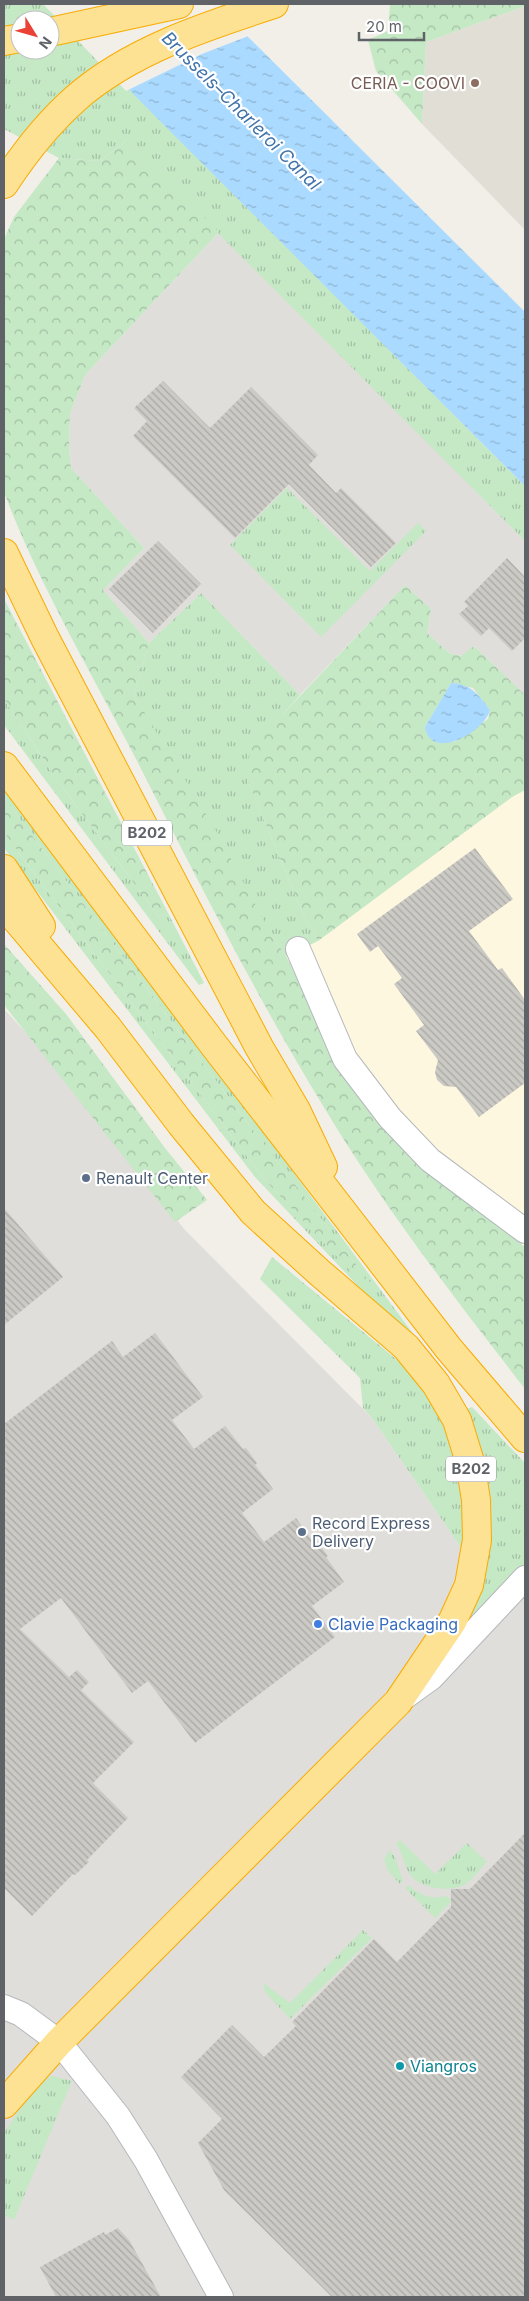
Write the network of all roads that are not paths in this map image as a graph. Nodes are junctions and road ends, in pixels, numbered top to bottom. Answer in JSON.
{"nodes":[{"id":1,"x":179,"y":4,"type":"edge"},
{"id":2,"x":274,"y":4,"type":"edge"},
{"id":3,"x":60,"y":30,"type":"edge"},
{"id":4,"x":4,"y":184,"type":"edge"},
{"id":5,"x":4,"y":553,"type":"edge"},
{"id":6,"x":4,"y":766,"type":"edge"},
{"id":7,"x":4,"y":869,"type":"edge"},
{"id":8,"x":4,"y":905,"type":"edge"},
{"id":9,"x":298,"y":949,"type":"dead end"},
{"id":10,"x":108,"y":1028,"type":"junction"},
{"id":11,"x":344,"y":1211,"type":"junction"},
{"id":12,"x":525,"y":1231,"type":"edge"},
{"id":13,"x":525,"y":1438,"type":"edge"},
{"id":14,"x":525,"y":1578,"type":"edge"},
{"id":15,"x":398,"y":1702,"type":"junction"},
{"id":16,"x":4,"y":2007,"type":"edge"},
{"id":17,"x":59,"y":2042,"type":"junction"},
{"id":18,"x":4,"y":2104,"type":"edge"},
{"id":19,"x":220,"y":2297,"type":"edge"}],
"edges":[{"from":1,"to":3,"type":"highway"},
{"from":2,"to":4,"type":"highway"},
{"from":5,"to":11,"type":"highway","number":"B202"},
{"from":6,"to":11,"type":"highway","number":"B202"},
{"from":7,"to":10,"type":"highway","number":"B202"},
{"from":8,"to":10,"type":"highway","number":"B202"},
{"from":9,"to":12,"type":"street"},
{"from":10,"to":15,"type":"highway","number":"B202"},
{"from":11,"to":13,"type":"highway","number":"B202"},
{"from":14,"to":15,"type":"street"},
{"from":15,"to":17,"type":"highway"},
{"from":16,"to":17,"type":"street"},
{"from":17,"to":18,"type":"highway"},
{"from":17,"to":19,"type":"street"}]}
